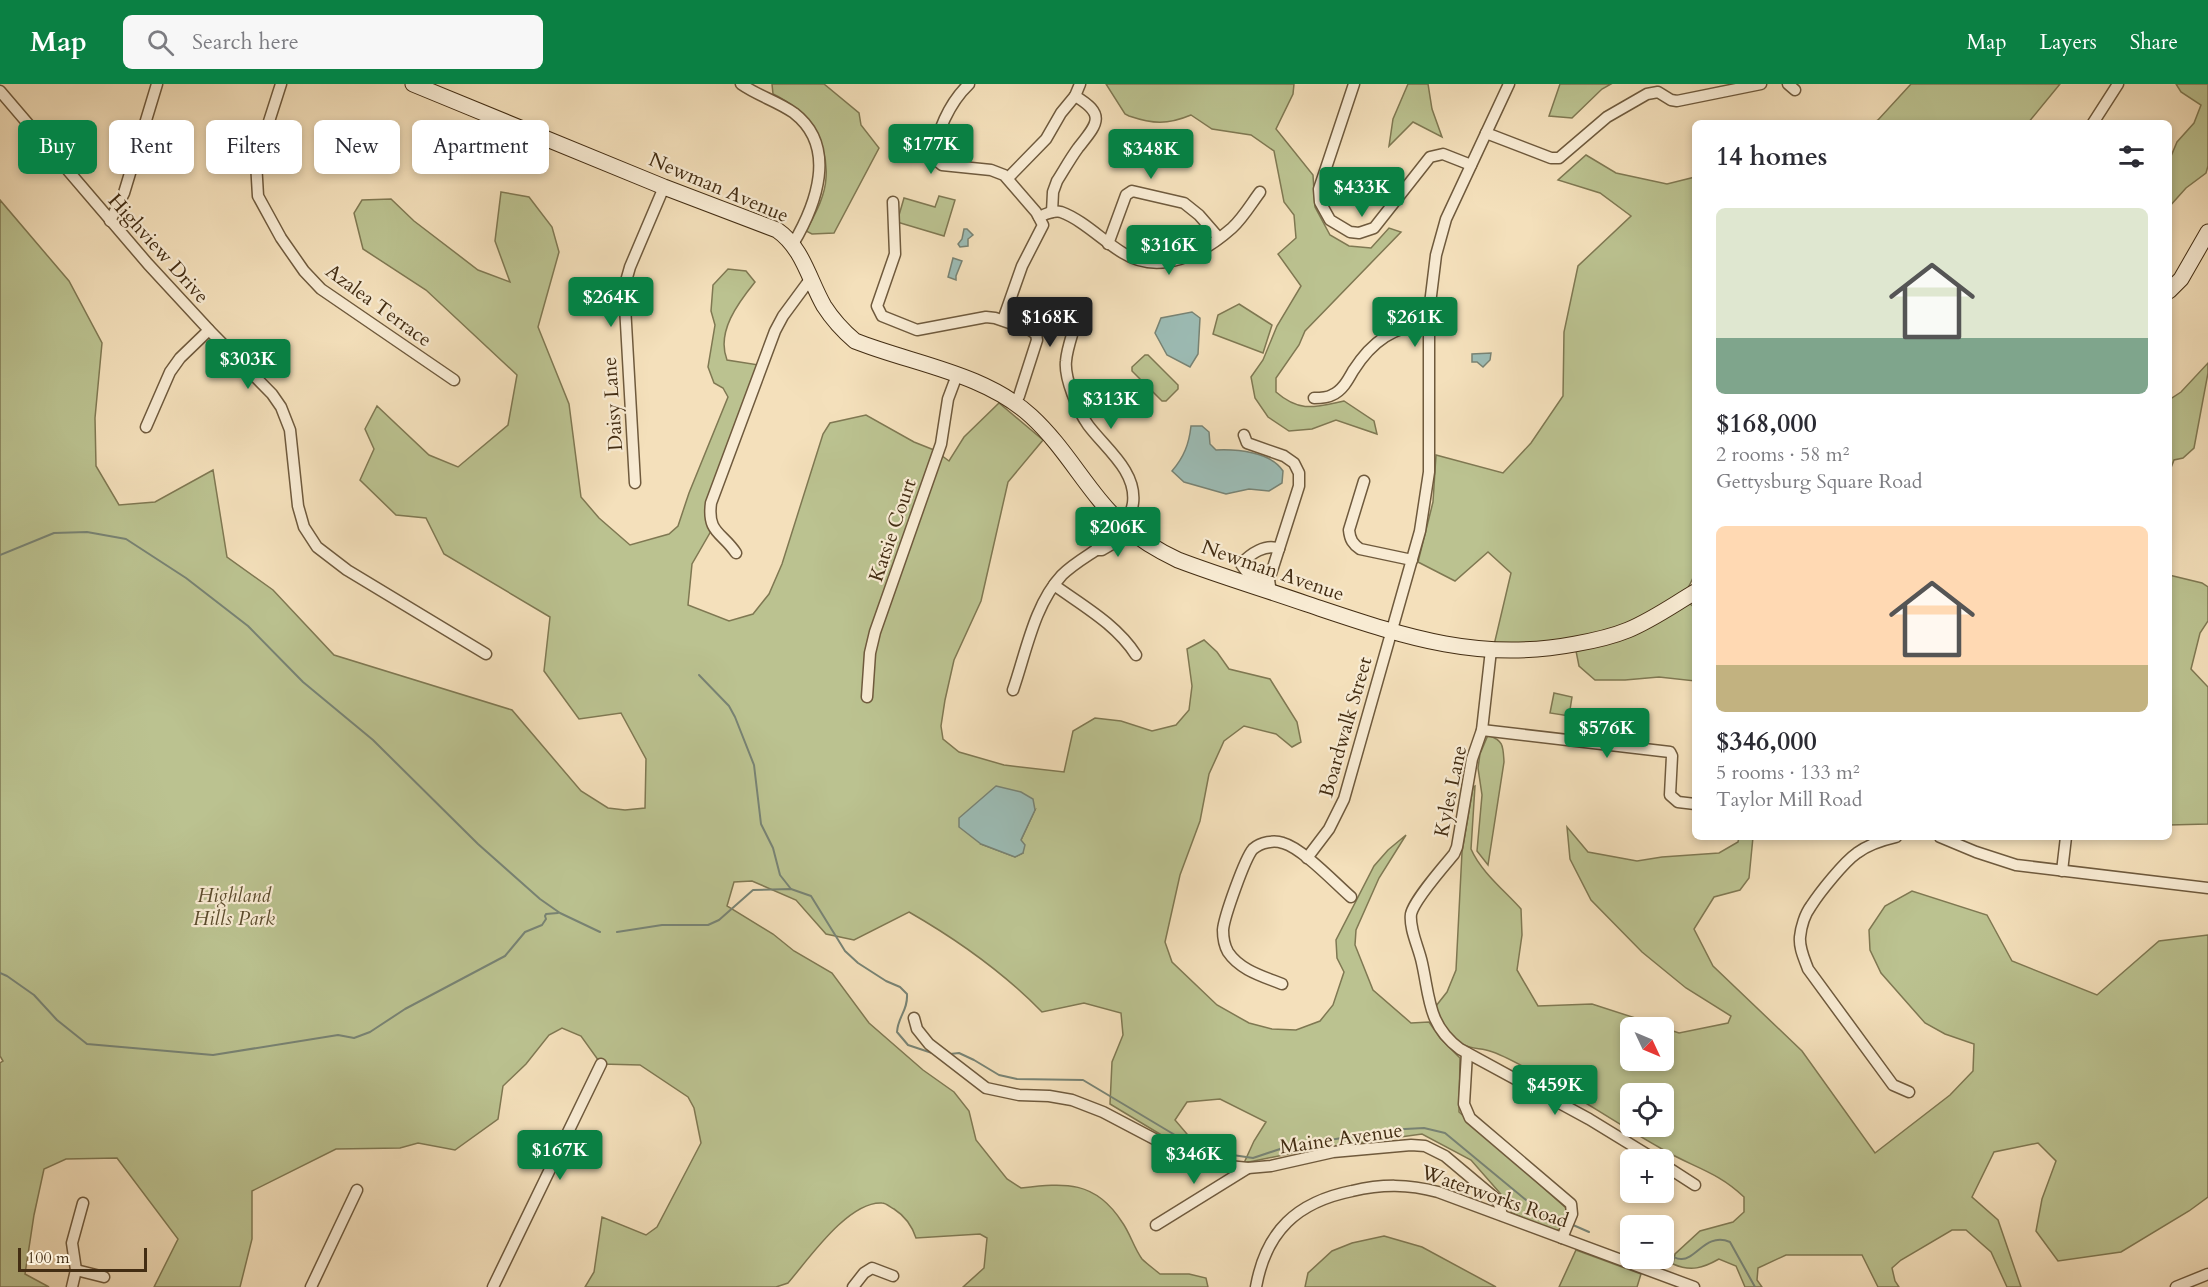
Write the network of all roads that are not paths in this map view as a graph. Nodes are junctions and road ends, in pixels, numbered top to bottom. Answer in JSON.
{"nodes":[{"id":1,"x":157,"y":84,"type":"edge"},
{"id":2,"x":280,"y":84,"type":"edge"},
{"id":3,"x":413,"y":84,"type":"edge"},
{"id":4,"x":741,"y":84,"type":"edge"},
{"id":5,"x":969,"y":84,"type":"edge"},
{"id":6,"x":1080,"y":84,"type":"edge"},
{"id":7,"x":1354,"y":84,"type":"edge"},
{"id":8,"x":1509,"y":84,"type":"edge"},
{"id":9,"x":1761,"y":84,"type":"edge"},
{"id":10,"x":2118,"y":84,"type":"edge"},
{"id":11,"x":0,"y":91,"type":"edge"},
{"id":12,"x":1075,"y":96,"type":"junction"},
{"id":13,"x":2095,"y":120,"type":"edge"},
{"id":14,"x":1486,"y":133,"type":"junction"},
{"id":15,"x":1471,"y":165,"type":"junction"},
{"id":16,"x":1008,"y":178,"type":"junction"},
{"id":17,"x":664,"y":187,"type":"junction"},
{"id":18,"x":1260,"y":192,"type":"dead end"},
{"id":19,"x":893,"y":202,"type":"dead end"},
{"id":20,"x":1052,"y":212,"type":"junction"},
{"id":21,"x":1039,"y":217,"type":"junction"},
{"id":22,"x":110,"y":221,"type":"junction"},
{"id":23,"x":2208,"y":232,"type":"edge"},
{"id":24,"x":1219,"y":238,"type":"junction"},
{"id":25,"x":793,"y":244,"type":"junction"},
{"id":26,"x":1108,"y":244,"type":"junction"},
{"id":27,"x":811,"y":278,"type":"junction"},
{"id":28,"x":2172,"y":288,"type":"edge"},
{"id":29,"x":1003,"y":320,"type":"junction"},
{"id":30,"x":1076,"y":321,"type":"dead end"},
{"id":31,"x":1429,"y":323,"type":"junction"},
{"id":32,"x":209,"y":330,"type":"junction"},
{"id":33,"x":957,"y":375,"type":"junction"},
{"id":34,"x":454,"y":380,"type":"dead end"},
{"id":35,"x":1314,"y":398,"type":"dead end"},
{"id":36,"x":1014,"y":403,"type":"junction"},
{"id":37,"x":146,"y":427,"type":"dead end"},
{"id":38,"x":1244,"y":435,"type":"dead end"},
{"id":39,"x":1364,"y":481,"type":"dead end"},
{"id":40,"x":635,"y":483,"type":"dead end"},
{"id":41,"x":1120,"y":530,"type":"junction"},
{"id":42,"x":1279,"y":549,"type":"junction"},
{"id":43,"x":736,"y":553,"type":"dead end"},
{"id":44,"x":1412,"y":560,"type":"junction"},
{"id":45,"x":1054,"y":585,"type":"junction"},
{"id":46,"x":1270,"y":586,"type":"junction"},
{"id":47,"x":1692,"y":593,"type":"edge"},
{"id":48,"x":1391,"y":632,"type":"junction"},
{"id":49,"x":1491,"y":650,"type":"junction"},
{"id":50,"x":486,"y":654,"type":"dead end"},
{"id":51,"x":1136,"y":655,"type":"dead end"},
{"id":52,"x":1013,"y":690,"type":"dead end"},
{"id":53,"x":867,"y":697,"type":"dead end"},
{"id":54,"x":1482,"y":730,"type":"junction"},
{"id":55,"x":1692,"y":804,"type":"edge"},
{"id":56,"x":1886,"y":840,"type":"edge"},
{"id":57,"x":1948,"y":840,"type":"edge"},
{"id":58,"x":2066,"y":840,"type":"edge"},
{"id":59,"x":1307,"y":858,"type":"junction"},
{"id":60,"x":2062,"y":871,"type":"junction"},
{"id":61,"x":2208,"y":888,"type":"edge"},
{"id":62,"x":1351,"y":897,"type":"dead end"},
{"id":63,"x":1282,"y":984,"type":"dead end"},
{"id":64,"x":914,"y":1018,"type":"dead end"},
{"id":65,"x":1467,"y":1053,"type":"junction"},
{"id":66,"x":601,"y":1064,"type":"dead end"},
{"id":67,"x":1909,"y":1092,"type":"dead end"},
{"id":68,"x":1639,"y":1149,"type":"edge"},
{"id":69,"x":1248,"y":1168,"type":"junction"},
{"id":70,"x":1674,"y":1171,"type":"edge"},
{"id":71,"x":1695,"y":1185,"type":"dead end"},
{"id":72,"x":357,"y":1190,"type":"dead end"},
{"id":73,"x":83,"y":1203,"type":"dead end"},
{"id":74,"x":1502,"y":1215,"type":"junction"},
{"id":75,"x":1156,"y":1225,"type":"dead end"},
{"id":76,"x":1564,"y":1234,"type":"junction"},
{"id":77,"x":76,"y":1270,"type":"junction"},
{"id":78,"x":2208,"y":1274,"type":"edge"},
{"id":79,"x":893,"y":1276,"type":"dead end"},
{"id":80,"x":104,"y":1277,"type":"dead end"},
{"id":81,"x":72,"y":1287,"type":"edge"},
{"id":82,"x":311,"y":1287,"type":"edge"},
{"id":83,"x":493,"y":1287,"type":"edge"},
{"id":84,"x":853,"y":1287,"type":"edge"},
{"id":85,"x":1256,"y":1287,"type":"edge"},
{"id":86,"x":1694,"y":1287,"type":"edge"},
{"id":87,"x":2176,"y":1287,"type":"edge"}],
"edges":[{"from":1,"to":22,"type":"street"},
{"from":2,"to":34,"type":"street","name":"Azalea Terrace"},
{"from":3,"to":17,"type":"street","name":"Newman Avenue"},
{"from":4,"to":25,"type":"street"},
{"from":5,"to":16,"type":"street"},
{"from":6,"to":12,"type":"street"},
{"from":7,"to":15,"type":"street"},
{"from":8,"to":14,"type":"street","name":"Boardwalk Street"},
{"from":9,"to":14,"type":"street"},
{"from":10,"to":13,"type":"street"},
{"from":11,"to":22,"type":"street","name":"Highview Drive"},
{"from":12,"to":16,"type":"street"},
{"from":12,"to":20,"type":"street"},
{"from":14,"to":15,"type":"street","name":"Boardwalk Street"},
{"from":15,"to":31,"type":"street","name":"Boardwalk Street"},
{"from":16,"to":21,"type":"street"},
{"from":17,"to":25,"type":"street","name":"Newman Avenue"},
{"from":17,"to":40,"type":"street","name":"Daisy Lane"},
{"from":18,"to":24,"type":"street"},
{"from":19,"to":29,"type":"street"},
{"from":20,"to":21,"type":"street"},
{"from":20,"to":26,"type":"street"},
{"from":21,"to":29,"type":"street"},
{"from":22,"to":32,"type":"street","name":"Highview Drive"},
{"from":23,"to":28,"type":"street"},
{"from":24,"to":26,"type":"street"},
{"from":24,"to":26,"type":"street"},
{"from":25,"to":27,"type":"street","name":"Newman Avenue"},
{"from":27,"to":33,"type":"street","name":"Newman Avenue"},
{"from":27,"to":43,"type":"street"},
{"from":29,"to":36,"type":"street"},
{"from":30,"to":41,"type":"street"},
{"from":31,"to":35,"type":"street"},
{"from":31,"to":44,"type":"street","name":"Boardwalk Street"},
{"from":32,"to":37,"type":"street"},
{"from":32,"to":50,"type":"street","name":"Highview Drive"},
{"from":33,"to":36,"type":"street","name":"Newman Avenue"},
{"from":33,"to":53,"type":"street","name":"Katsie Court"},
{"from":36,"to":41,"type":"street","name":"Newman Avenue"},
{"from":38,"to":42,"type":"street"},
{"from":39,"to":44,"type":"street"},
{"from":41,"to":45,"type":"street"},
{"from":41,"to":46,"type":"street","name":"Newman Avenue"},
{"from":42,"to":46,"type":"street"},
{"from":42,"to":46,"type":"street"},
{"from":44,"to":48,"type":"street","name":"Boardwalk Street"},
{"from":45,"to":51,"type":"street"},
{"from":45,"to":52,"type":"street"},
{"from":46,"to":48,"type":"street","name":"Newman Avenue"},
{"from":47,"to":49,"type":"street","name":"Newman Avenue"},
{"from":48,"to":49,"type":"street","name":"Newman Avenue"},
{"from":48,"to":59,"type":"street","name":"Boardwalk Street"},
{"from":49,"to":54,"type":"street","name":"Kyles Lane"},
{"from":54,"to":55,"type":"street"},
{"from":54,"to":65,"type":"street","name":"Kyles Lane"},
{"from":56,"to":67,"type":"street"},
{"from":57,"to":60,"type":"street"},
{"from":58,"to":60,"type":"street"},
{"from":59,"to":62,"type":"street"},
{"from":59,"to":63,"type":"street"},
{"from":60,"to":61,"type":"street"},
{"from":64,"to":69,"type":"street","name":"Maine Avenue"},
{"from":65,"to":68,"type":"street","name":"Kyles Lane"},
{"from":65,"to":76,"type":"street"},
{"from":66,"to":83,"type":"street"},
{"from":69,"to":74,"type":"street","name":"Maine Avenue"},
{"from":69,"to":75,"type":"street"},
{"from":70,"to":71,"type":"street"},
{"from":72,"to":82,"type":"street"},
{"from":73,"to":77,"type":"street"},
{"from":74,"to":76,"type":"street","name":"Waterworks Road"},
{"from":74,"to":85,"type":"street","name":"Waterworks Road"},
{"from":76,"to":86,"type":"street","name":"Waterworks Road"},
{"from":77,"to":80,"type":"street"},
{"from":77,"to":81,"type":"street"},
{"from":78,"to":87,"type":"street"},
{"from":79,"to":84,"type":"street"}]}
